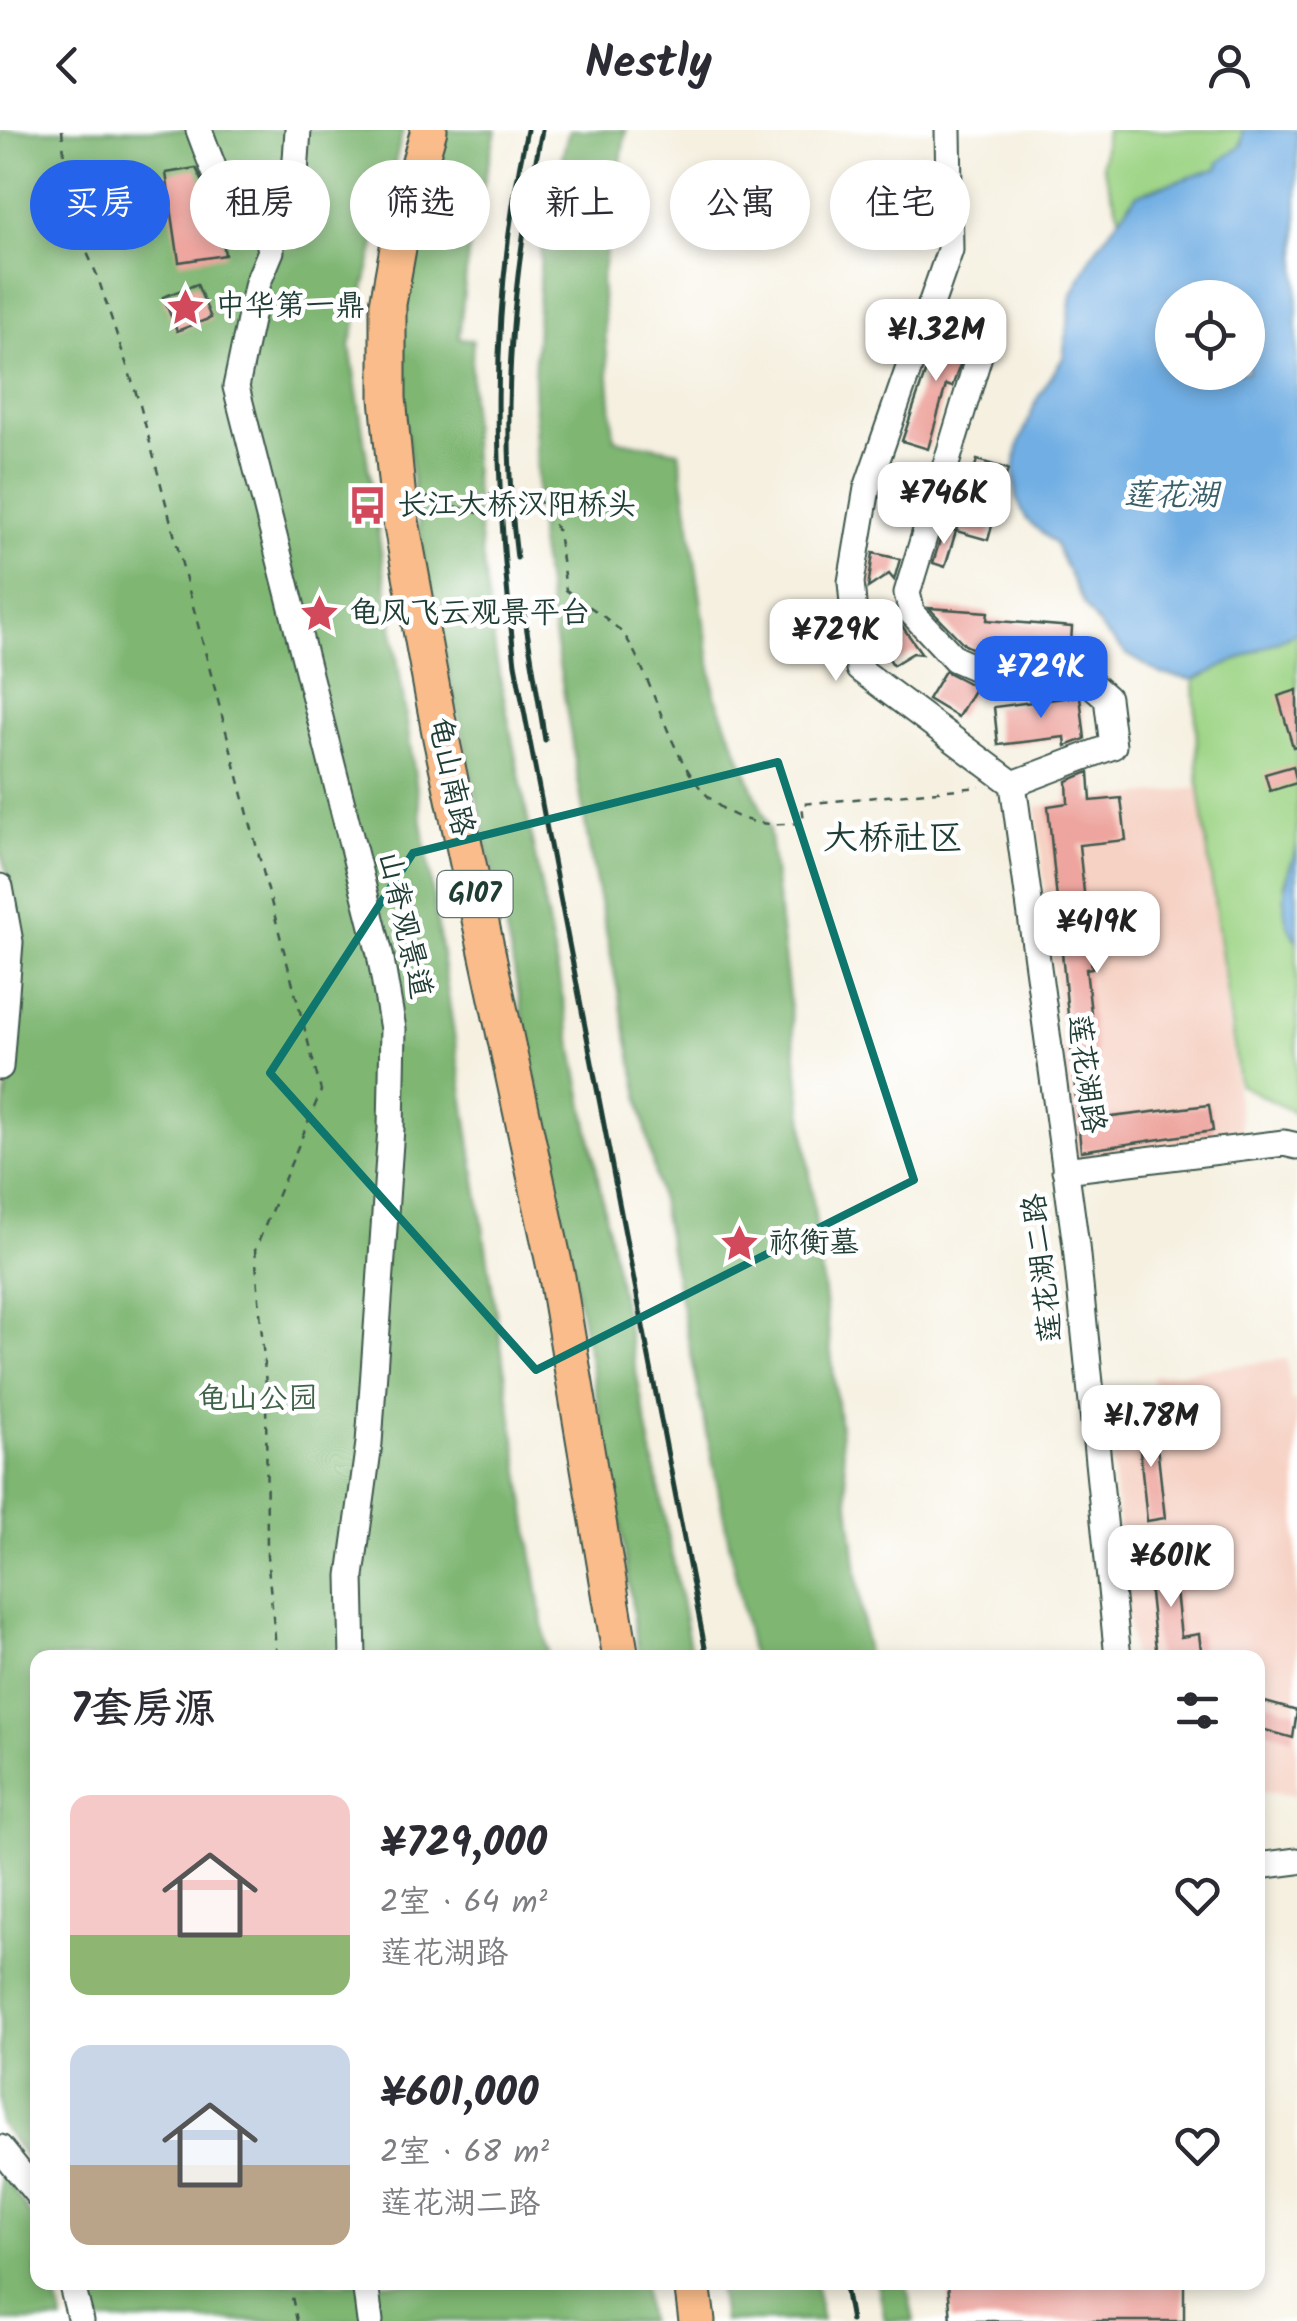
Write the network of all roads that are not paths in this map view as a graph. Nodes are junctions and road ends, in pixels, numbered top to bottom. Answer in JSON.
{"nodes":[{"id":1,"x":199,"y":130,"type":"edge"},
{"id":2,"x":298,"y":130,"type":"edge"},
{"id":3,"x":414,"y":130,"type":"edge"},
{"id":4,"x":429,"y":130,"type":"edge"},
{"id":5,"x":948,"y":130,"type":"edge"},
{"id":6,"x":211,"y":160,"type":"edge"},
{"id":7,"x":296,"y":160,"type":"edge"},
{"id":8,"x":271,"y":250,"type":"edge"},
{"id":9,"x":982,"y":349,"type":"dead end"},
{"id":10,"x":1013,"y":784,"type":"junction"},
{"id":11,"x":0,"y":887,"type":"edge"},
{"id":12,"x":0,"y":1067,"type":"edge"},
{"id":13,"x":1297,"y":1146,"type":"edge"},
{"id":14,"x":1065,"y":1170,"type":"junction"},
{"id":15,"x":352,"y":1650,"type":"edge"},
{"id":16,"x":599,"y":1650,"type":"edge"},
{"id":17,"x":619,"y":1650,"type":"edge"},
{"id":18,"x":1117,"y":1650,"type":"edge"},
{"id":19,"x":1297,"y":1861,"type":"edge"},
{"id":20,"x":1265,"y":1865,"type":"edge"},
{"id":21,"x":0,"y":2148,"type":"edge"},
{"id":22,"x":30,"y":2185,"type":"edge"},
{"id":23,"x":73,"y":2290,"type":"edge"},
{"id":24,"x":366,"y":2290,"type":"edge"},
{"id":25,"x":673,"y":2290,"type":"edge"},
{"id":26,"x":693,"y":2290,"type":"edge"},
{"id":27,"x":81,"y":2321,"type":"edge"},
{"id":28,"x":370,"y":2321,"type":"edge"},
{"id":29,"x":676,"y":2321,"type":"edge"},
{"id":30,"x":697,"y":2321,"type":"edge"}],
"edges":[{"from":1,"to":6,"type":"street"},
{"from":2,"to":7,"type":"street"},
{"from":3,"to":16,"type":"highway","name":"龟山南路","number":"G107"},
{"from":4,"to":17,"type":"highway","name":"龟山南路","number":"G107"},
{"from":5,"to":10,"type":"street"},
{"from":8,"to":15,"type":"street","name":"山脊观景道"},
{"from":9,"to":10,"type":"street"},
{"from":10,"to":14,"type":"street","name":"莲花湖路"},
{"from":11,"to":12,"type":"street"},
{"from":13,"to":14,"type":"street","name":"莲花湖路"},
{"from":14,"to":18,"type":"street","name":"莲花湖二路"},
{"from":19,"to":20,"type":"street"},
{"from":21,"to":22,"type":"street"},
{"from":23,"to":27,"type":"street"},
{"from":24,"to":28,"type":"street"},
{"from":25,"to":29,"type":"highway"},
{"from":26,"to":30,"type":"highway"}]}
